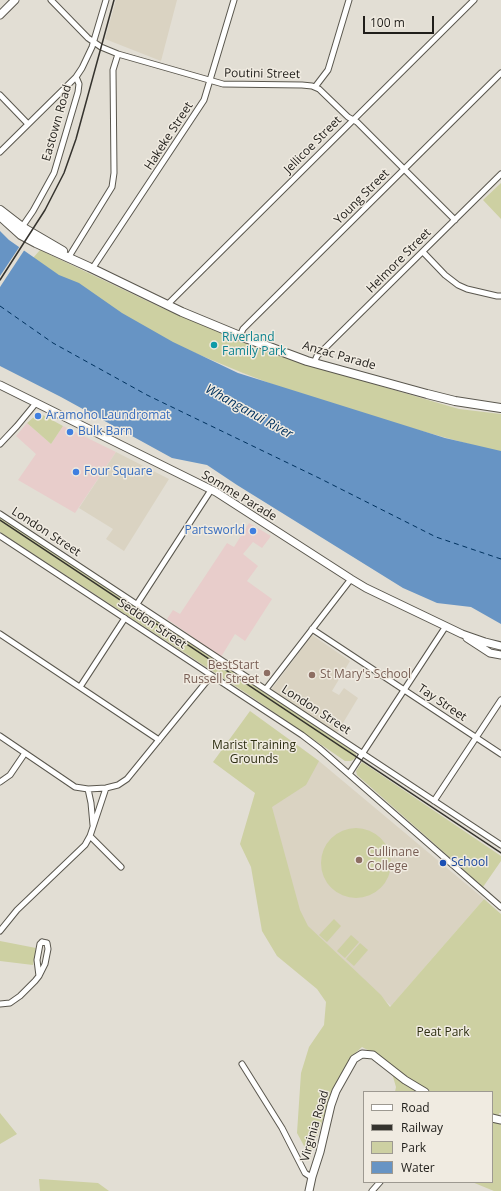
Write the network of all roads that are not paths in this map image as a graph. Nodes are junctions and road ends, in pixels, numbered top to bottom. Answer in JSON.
{"nodes":[{"id":1,"x":15,"y":0,"type":"edge"},
{"id":2,"x":51,"y":0,"type":"edge"},
{"id":3,"x":106,"y":0,"type":"edge"},
{"id":4,"x":234,"y":0,"type":"edge"},
{"id":5,"x":349,"y":0,"type":"edge"},
{"id":6,"x":473,"y":0,"type":"edge"},
{"id":7,"x":0,"y":15,"type":"edge"},
{"id":8,"x":93,"y":42,"type":"junction"},
{"id":9,"x":118,"y":54,"type":"junction"},
{"id":10,"x":501,"y":73,"type":"edge"},
{"id":11,"x":76,"y":77,"type":"junction"},
{"id":12,"x":211,"y":82,"type":"junction"},
{"id":13,"x":316,"y":87,"type":"junction"},
{"id":14,"x":0,"y":96,"type":"edge"},
{"id":15,"x":353,"y":120,"type":"junction"},
{"id":16,"x":28,"y":124,"type":"junction"},
{"id":17,"x":0,"y":152,"type":"edge"},
{"id":18,"x":404,"y":169,"type":"junction"},
{"id":19,"x":501,"y":174,"type":"edge"},
{"id":20,"x":0,"y":210,"type":"edge"},
{"id":21,"x":0,"y":216,"type":"edge"},
{"id":22,"x":454,"y":220,"type":"junction"},
{"id":23,"x":22,"y":227,"type":"junction"},
{"id":24,"x":423,"y":252,"type":"junction"},
{"id":25,"x":70,"y":254,"type":"junction"},
{"id":26,"x":90,"y":268,"type":"junction"},
{"id":27,"x":501,"y":296,"type":"edge"},
{"id":28,"x":167,"y":305,"type":"junction"},
{"id":29,"x":240,"y":336,"type":"junction"},
{"id":30,"x":314,"y":363,"type":"junction"},
{"id":31,"x":0,"y":386,"type":"edge"},
{"id":32,"x":36,"y":403,"type":"junction"},
{"id":33,"x":501,"y":408,"type":"edge"},
{"id":34,"x":0,"y":444,"type":"edge"},
{"id":35,"x":211,"y":490,"type":"junction"},
{"id":36,"x":0,"y":514,"type":"edge"},
{"id":37,"x":0,"y":536,"type":"edge"},
{"id":38,"x":350,"y":579,"type":"junction"},
{"id":39,"x":137,"y":604,"type":"junction"},
{"id":40,"x":126,"y":618,"type":"junction"},
{"id":41,"x":446,"y":626,"type":"junction"},
{"id":42,"x":312,"y":629,"type":"junction"},
{"id":43,"x":0,"y":634,"type":"edge"},
{"id":44,"x":462,"y":634,"type":"junction"},
{"id":45,"x":486,"y":642,"type":"junction"},
{"id":46,"x":501,"y":646,"type":"edge"},
{"id":47,"x":490,"y":653,"type":"junction"},
{"id":48,"x":501,"y":654,"type":"edge"},
{"id":49,"x":501,"y":661,"type":"edge"},
{"id":50,"x":211,"y":676,"type":"junction"},
{"id":51,"x":80,"y":688,"type":"junction"},
{"id":52,"x":266,"y":689,"type":"junction"},
{"id":53,"x":405,"y":690,"type":"junction"},
{"id":54,"x":501,"y":700,"type":"edge"},
{"id":55,"x":0,"y":736,"type":"edge"},
{"id":56,"x":476,"y":738,"type":"junction"},
{"id":57,"x":158,"y":740,"type":"junction"},
{"id":58,"x":25,"y":753,"type":"junction"},
{"id":59,"x":363,"y":753,"type":"junction"},
{"id":60,"x":501,"y":754,"type":"edge"},
{"id":61,"x":349,"y":774,"type":"junction"},
{"id":62,"x":0,"y":782,"type":"edge"},
{"id":63,"x":106,"y":788,"type":"junction"},
{"id":64,"x":88,"y":789,"type":"junction"},
{"id":65,"x":434,"y":801,"type":"junction"},
{"id":66,"x":93,"y":828,"type":"junction"},
{"id":67,"x":90,"y":836,"type":"junction"},
{"id":68,"x":501,"y":845,"type":"edge"},
{"id":69,"x":121,"y":867,"type":"dead end"},
{"id":70,"x":501,"y":907,"type":"edge"},
{"id":71,"x":0,"y":931,"type":"edge"},
{"id":72,"x":39,"y":976,"type":"junction"},
{"id":73,"x":0,"y":1004,"type":"edge"},
{"id":74,"x":242,"y":1064,"type":"dead end"},
{"id":75,"x":423,"y":1091,"type":"edge"},
{"id":76,"x":312,"y":1177,"type":"junction"},
{"id":77,"x":379,"y":1183,"type":"edge"},
{"id":78,"x":309,"y":1191,"type":"edge"},
{"id":79,"x":372,"y":1191,"type":"edge"}],
"edges":[{"from":1,"to":7,"type":"main road"},
{"from":2,"to":8,"type":"street","name":"Poutini Street"},
{"from":3,"to":8,"type":"street","name":"Eastown Road"},
{"from":4,"to":12,"type":"street","name":"Hakeke Street"},
{"from":5,"to":13,"type":"street"},
{"from":6,"to":15,"type":"street","name":"Jellicoe Street"},
{"from":8,"to":9,"type":"street","name":"Poutini Street"},
{"from":8,"to":11,"type":"street","name":"Eastown Road"},
{"from":9,"to":12,"type":"street","name":"Poutini Street"},
{"from":9,"to":25,"type":"street"},
{"from":10,"to":18,"type":"street","name":"Young Street"},
{"from":11,"to":16,"type":"street"},
{"from":11,"to":23,"type":"street","name":"Eastown Road"},
{"from":12,"to":13,"type":"street","name":"Poutini Street"},
{"from":12,"to":26,"type":"street","name":"Hakeke Street"},
{"from":13,"to":15,"type":"street","name":"Poutini Street"},
{"from":14,"to":16,"type":"street"},
{"from":15,"to":18,"type":"street","name":"Poutini Street"},
{"from":15,"to":28,"type":"street","name":"Jellicoe Street"},
{"from":16,"to":17,"type":"street"},
{"from":18,"to":22,"type":"street","name":"Poutini Street"},
{"from":18,"to":29,"type":"street","name":"Young Street"},
{"from":19,"to":22,"type":"street","name":"Helmore Street"},
{"from":20,"to":23,"type":"main road","name":"Anzac Parade"},
{"from":21,"to":26,"type":"main road","name":"Anzac Parade"},
{"from":22,"to":24,"type":"street","name":"Helmore Street"},
{"from":23,"to":25,"type":"main road","name":"Anzac Parade"},
{"from":24,"to":27,"type":"street"},
{"from":24,"to":30,"type":"street","name":"Helmore Street"},
{"from":25,"to":26,"type":"main road","name":"Anzac Parade"},
{"from":26,"to":28,"type":"main road","name":"Anzac Parade"},
{"from":28,"to":29,"type":"main road","name":"Anzac Parade"},
{"from":29,"to":30,"type":"main road","name":"Anzac Parade"},
{"from":30,"to":33,"type":"main road","name":"Anzac Parade"},
{"from":31,"to":32,"type":"main road","name":"Somme Parade"},
{"from":32,"to":34,"type":"street"},
{"from":32,"to":35,"type":"main road","name":"Somme Parade"},
{"from":35,"to":38,"type":"main road","name":"Somme Parade"},
{"from":35,"to":39,"type":"street"},
{"from":36,"to":39,"type":"street","name":"London Street"},
{"from":37,"to":40,"type":"street","name":"Seddon Street"},
{"from":38,"to":41,"type":"main road","name":"Somme Parade"},
{"from":38,"to":42,"type":"street"},
{"from":39,"to":52,"type":"street","name":"London Street"},
{"from":40,"to":50,"type":"street","name":"Seddon Street"},
{"from":40,"to":51,"type":"street"},
{"from":41,"to":44,"type":"main road","name":"Somme Parade"},
{"from":41,"to":53,"type":"street"},
{"from":42,"to":52,"type":"street"},
{"from":42,"to":53,"type":"street","name":"Tay Street"},
{"from":43,"to":51,"type":"street"},
{"from":44,"to":45,"type":"main road","name":"Somme Parade"},
{"from":44,"to":47,"type":"main road","name":"Somme Parade"},
{"from":45,"to":46,"type":"main road","name":"Somme Parade"},
{"from":45,"to":48,"type":"main road"},
{"from":47,"to":48,"type":"main road","name":"Somme Parade"},
{"from":47,"to":49,"type":"main road"},
{"from":50,"to":57,"type":"street"},
{"from":50,"to":61,"type":"street","name":"Seddon Street"},
{"from":51,"to":57,"type":"street"},
{"from":52,"to":59,"type":"street","name":"London Street"},
{"from":53,"to":56,"type":"street","name":"Tay Street"},
{"from":53,"to":59,"type":"street"},
{"from":54,"to":56,"type":"street"},
{"from":55,"to":58,"type":"street"},
{"from":56,"to":60,"type":"street","name":"Tay Street"},
{"from":56,"to":65,"type":"street"},
{"from":57,"to":63,"type":"street"},
{"from":58,"to":62,"type":"street"},
{"from":58,"to":64,"type":"street"},
{"from":59,"to":61,"type":"street"},
{"from":59,"to":65,"type":"street","name":"London Street"},
{"from":61,"to":70,"type":"street","name":"Seddon Street"},
{"from":63,"to":64,"type":"street"},
{"from":63,"to":66,"type":"street"},
{"from":64,"to":66,"type":"street"},
{"from":65,"to":68,"type":"street","name":"London Street"},
{"from":66,"to":67,"type":"street"},
{"from":67,"to":69,"type":"street"},
{"from":67,"to":71,"type":"street"},
{"from":72,"to":72,"type":"street"},
{"from":72,"to":73,"type":"street"},
{"from":74,"to":76,"type":"street"},
{"from":75,"to":76,"type":"main road","name":"Virginia Road"},
{"from":76,"to":78,"type":"main road","name":"Virginia Road"},
{"from":77,"to":79,"type":"street"}]}
